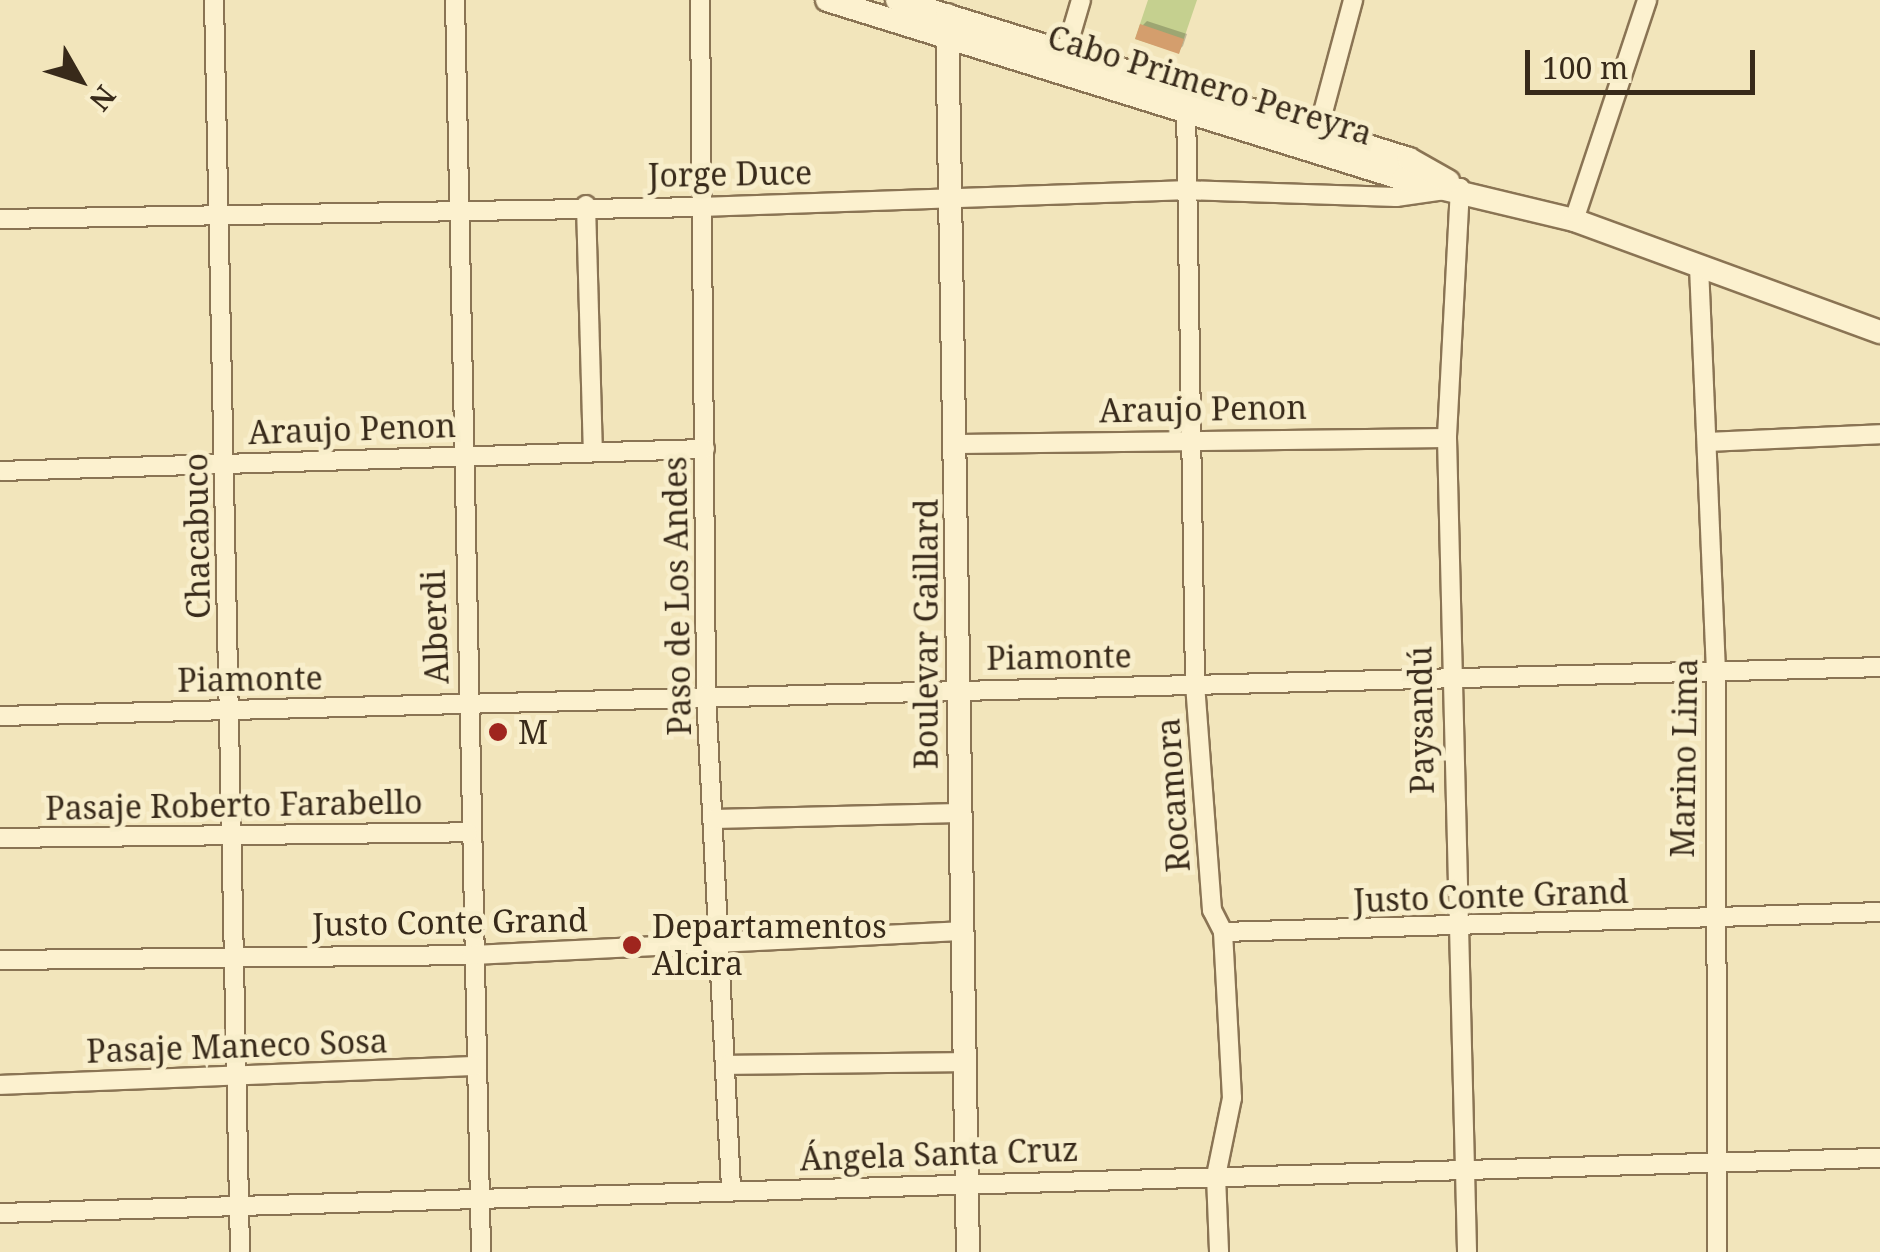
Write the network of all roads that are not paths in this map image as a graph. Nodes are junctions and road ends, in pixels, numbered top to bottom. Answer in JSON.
{"nodes":[{"id":1,"x":214,"y":0,"type":"edge"},
{"id":2,"x":455,"y":0,"type":"edge"},
{"id":3,"x":700,"y":0,"type":"edge"},
{"id":4,"x":827,"y":0,"type":"edge"},
{"id":5,"x":1081,"y":0,"type":"edge"},
{"id":6,"x":1353,"y":0,"type":"edge"},
{"id":7,"x":1647,"y":0,"type":"edge"},
{"id":8,"x":904,"y":7,"type":"edge"},
{"id":9,"x":947,"y":27,"type":"junction"},
{"id":10,"x":1066,"y":50,"type":"junction"},
{"id":11,"x":1187,"y":100,"type":"junction"},
{"id":12,"x":1318,"y":131,"type":"junction"},
{"id":13,"x":1460,"y":188,"type":"junction"},
{"id":14,"x":1183,"y":190,"type":"junction"},
{"id":15,"x":954,"y":196,"type":"junction"},
{"id":16,"x":586,"y":205,"type":"junction"},
{"id":17,"x":700,"y":207,"type":"junction"},
{"id":18,"x":458,"y":210,"type":"junction"},
{"id":19,"x":222,"y":214,"type":"junction"},
{"id":20,"x":0,"y":218,"type":"edge"},
{"id":21,"x":1574,"y":220,"type":"junction"},
{"id":22,"x":1699,"y":266,"type":"junction"},
{"id":23,"x":1880,"y":332,"type":"edge"},
{"id":24,"x":1880,"y":434,"type":"edge"},
{"id":25,"x":1188,"y":438,"type":"junction"},
{"id":26,"x":1447,"y":438,"type":"junction"},
{"id":27,"x":1707,"y":442,"type":"junction"},
{"id":28,"x":959,"y":444,"type":"junction"},
{"id":29,"x":706,"y":449,"type":"junction"},
{"id":30,"x":593,"y":452,"type":"junction"},
{"id":31,"x":460,"y":456,"type":"junction"},
{"id":32,"x":226,"y":463,"type":"junction"},
{"id":33,"x":0,"y":471,"type":"edge"},
{"id":34,"x":1880,"y":667,"type":"edge"},
{"id":35,"x":1716,"y":672,"type":"junction"},
{"id":36,"x":1450,"y":676,"type":"junction"},
{"id":37,"x":1195,"y":684,"type":"junction"},
{"id":38,"x":957,"y":690,"type":"junction"},
{"id":39,"x":706,"y":694,"type":"junction"},
{"id":40,"x":467,"y":705,"type":"junction"},
{"id":41,"x":230,"y":708,"type":"junction"},
{"id":42,"x":0,"y":716,"type":"edge"},
{"id":43,"x":960,"y":813,"type":"junction"},
{"id":44,"x":713,"y":819,"type":"junction"},
{"id":45,"x":468,"y":832,"type":"junction"},
{"id":46,"x":232,"y":834,"type":"junction"},
{"id":47,"x":0,"y":838,"type":"edge"},
{"id":48,"x":1880,"y":912,"type":"edge"},
{"id":49,"x":1712,"y":916,"type":"junction"},
{"id":50,"x":1456,"y":930,"type":"junction"},
{"id":51,"x":960,"y":931,"type":"junction"},
{"id":52,"x":1223,"y":932,"type":"junction"},
{"id":53,"x":722,"y":946,"type":"junction"},
{"id":54,"x":234,"y":954,"type":"junction"},
{"id":55,"x":472,"y":954,"type":"junction"},
{"id":56,"x":0,"y":960,"type":"edge"},
{"id":57,"x":963,"y":1062,"type":"junction"},
{"id":58,"x":728,"y":1064,"type":"junction"},
{"id":59,"x":477,"y":1066,"type":"junction"},
{"id":60,"x":236,"y":1076,"type":"junction"},
{"id":61,"x":0,"y":1086,"type":"edge"},
{"id":62,"x":1880,"y":1158,"type":"edge"},
{"id":63,"x":1716,"y":1162,"type":"junction"},
{"id":64,"x":1464,"y":1169,"type":"junction"},
{"id":65,"x":1216,"y":1176,"type":"junction"},
{"id":66,"x":965,"y":1183,"type":"junction"},
{"id":67,"x":731,"y":1190,"type":"junction"},
{"id":68,"x":480,"y":1197,"type":"junction"},
{"id":69,"x":239,"y":1207,"type":"junction"},
{"id":70,"x":0,"y":1213,"type":"edge"},
{"id":71,"x":240,"y":1252,"type":"edge"},
{"id":72,"x":480,"y":1252,"type":"edge"},
{"id":73,"x":968,"y":1252,"type":"edge"},
{"id":74,"x":1219,"y":1252,"type":"edge"},
{"id":75,"x":1466,"y":1252,"type":"edge"},
{"id":76,"x":1717,"y":1252,"type":"edge"}],
"edges":[{"from":1,"to":19,"type":"street","name":"Chacabuco"},
{"from":2,"to":18,"type":"street","name":"Alberdi"},
{"from":3,"to":17,"type":"street","name":"Paso de Los Andes"},
{"from":4,"to":8,"type":"street","name":"Cabo Primero Pereyra"},
{"from":5,"to":10,"type":"street"},
{"from":6,"to":12,"type":"street"},
{"from":7,"to":21,"type":"street"},
{"from":8,"to":9,"type":"street","name":"Cabo Primero Pereyra"},
{"from":9,"to":10,"type":"street","name":"Cabo Primero Pereyra"},
{"from":9,"to":11,"type":"street","name":"Cabo Primero Pereyra"},
{"from":9,"to":15,"type":"street","name":"Boulevar Gaillard"},
{"from":10,"to":11,"type":"street","name":"Cabo Primero Pereyra"},
{"from":11,"to":12,"type":"street","name":"Cabo Primero Pereyra"},
{"from":11,"to":13,"type":"street","name":"Cabo Primero Pereyra"},
{"from":11,"to":14,"type":"street","name":"Rocamora"},
{"from":12,"to":13,"type":"street","name":"Cabo Primero Pereyra"},
{"from":13,"to":14,"type":"street","name":"Jorge Duce"},
{"from":13,"to":21,"type":"street","name":"Cabo Primero Pereyra"},
{"from":13,"to":26,"type":"street","name":"Paysandú"},
{"from":14,"to":15,"type":"street","name":"Jorge Duce"},
{"from":14,"to":25,"type":"street","name":"Rocamora"},
{"from":15,"to":17,"type":"street","name":"Jorge Duce"},
{"from":15,"to":28,"type":"street","name":"Boulevar Gaillard"},
{"from":16,"to":17,"type":"street","name":"Jorge Duce"},
{"from":16,"to":18,"type":"street","name":"Jorge Duce"},
{"from":16,"to":30,"type":"street"},
{"from":17,"to":29,"type":"street","name":"Paso de Los Andes"},
{"from":18,"to":19,"type":"street","name":"Jorge Duce"},
{"from":18,"to":31,"type":"street","name":"Alberdi"},
{"from":19,"to":20,"type":"street","name":"Jorge Duce"},
{"from":19,"to":32,"type":"street","name":"Chacabuco"},
{"from":21,"to":22,"type":"street","name":"Cabo Primero Pereyra"},
{"from":22,"to":23,"type":"street","name":"Cabo Primero Pereyra"},
{"from":22,"to":27,"type":"street","name":"Marino Lima"},
{"from":24,"to":27,"type":"street"},
{"from":25,"to":26,"type":"street","name":"Araujo Penon"},
{"from":25,"to":28,"type":"street","name":"Araujo Penon"},
{"from":25,"to":37,"type":"street","name":"Rocamora"},
{"from":26,"to":36,"type":"street","name":"Paysandú"},
{"from":27,"to":35,"type":"street","name":"Marino Lima"},
{"from":28,"to":38,"type":"street","name":"Boulevar Gaillard"},
{"from":29,"to":30,"type":"street","name":"Araujo Penon"},
{"from":29,"to":39,"type":"street","name":"Paso de Los Andes"},
{"from":30,"to":31,"type":"street","name":"Araujo Penon"},
{"from":31,"to":32,"type":"street","name":"Araujo Penon"},
{"from":31,"to":40,"type":"street","name":"Alberdi"},
{"from":32,"to":33,"type":"street","name":"Araujo Penon"},
{"from":32,"to":41,"type":"street","name":"Chacabuco"},
{"from":34,"to":35,"type":"street","name":"Piamonte"},
{"from":35,"to":36,"type":"street","name":"Piamonte"},
{"from":35,"to":49,"type":"street","name":"Marino Lima"},
{"from":36,"to":37,"type":"street","name":"Piamonte"},
{"from":36,"to":50,"type":"street","name":"Paysandú"},
{"from":37,"to":38,"type":"street","name":"Piamonte"},
{"from":37,"to":52,"type":"street","name":"Rocamora"},
{"from":38,"to":39,"type":"street","name":"Piamonte"},
{"from":38,"to":43,"type":"street","name":"Boulevar Gaillard"},
{"from":39,"to":40,"type":"street","name":"Piamonte"},
{"from":39,"to":44,"type":"street","name":"Paso de Los Andes"},
{"from":40,"to":41,"type":"street","name":"Piamonte"},
{"from":40,"to":45,"type":"street","name":"Alberdi"},
{"from":41,"to":42,"type":"street","name":"Piamonte"},
{"from":41,"to":46,"type":"street","name":"Chacabuco"},
{"from":43,"to":44,"type":"street"},
{"from":43,"to":51,"type":"street","name":"Boulevar Gaillard"},
{"from":44,"to":53,"type":"street","name":"Paso de Los Andes"},
{"from":45,"to":46,"type":"street","name":"Pasaje Roberto Farabello"},
{"from":45,"to":55,"type":"street","name":"Alberdi"},
{"from":46,"to":47,"type":"street","name":"Pasaje Roberto Farabello"},
{"from":46,"to":54,"type":"street","name":"Chacabuco"},
{"from":48,"to":49,"type":"street","name":"Justo Conte Grand"},
{"from":49,"to":50,"type":"street","name":"Justo Conte Grand"},
{"from":49,"to":63,"type":"street","name":"Marino Lima"},
{"from":50,"to":52,"type":"street","name":"Justo Conte Grand"},
{"from":50,"to":64,"type":"street","name":"Paysandú"},
{"from":51,"to":53,"type":"street","name":"Justo Conte Grand"},
{"from":51,"to":57,"type":"street","name":"Boulevar Gaillard"},
{"from":52,"to":65,"type":"street","name":"Rocamora"},
{"from":53,"to":55,"type":"street","name":"Justo Conte Grand"},
{"from":53,"to":58,"type":"street","name":"Paso de Los Andes"},
{"from":54,"to":55,"type":"street","name":"Justo Conte Grand"},
{"from":54,"to":56,"type":"street","name":"Justo Conte Grand"},
{"from":54,"to":60,"type":"street","name":"Chacabuco"},
{"from":55,"to":59,"type":"street","name":"Alberdi"},
{"from":57,"to":58,"type":"street"},
{"from":57,"to":66,"type":"street","name":"Boulevar Gaillard"},
{"from":58,"to":67,"type":"street","name":"Paso de Los Andes"},
{"from":59,"to":60,"type":"street","name":"Pasaje Maneco Sosa"},
{"from":59,"to":68,"type":"street","name":"Alberdi"},
{"from":60,"to":61,"type":"street","name":"Pasaje Maneco Sosa"},
{"from":60,"to":69,"type":"street","name":"Chacabuco"},
{"from":62,"to":63,"type":"street","name":"Ángela Santa Cruz"},
{"from":63,"to":64,"type":"street","name":"Ángela Santa Cruz"},
{"from":63,"to":76,"type":"street","name":"Marino Lima"},
{"from":64,"to":65,"type":"street","name":"Ángela Santa Cruz"},
{"from":64,"to":75,"type":"street","name":"Paysandú"},
{"from":65,"to":66,"type":"street","name":"Ángela Santa Cruz"},
{"from":65,"to":74,"type":"street","name":"Rocamora"},
{"from":66,"to":67,"type":"street","name":"Ángela Santa Cruz"},
{"from":66,"to":73,"type":"street","name":"Boulevar Gaillard"},
{"from":67,"to":68,"type":"street","name":"Ángela Santa Cruz"},
{"from":68,"to":69,"type":"street","name":"Ángela Santa Cruz"},
{"from":68,"to":72,"type":"street","name":"Alberdi"},
{"from":69,"to":70,"type":"street","name":"Ángela Santa Cruz"},
{"from":69,"to":71,"type":"street","name":"Chacabuco"}]}
